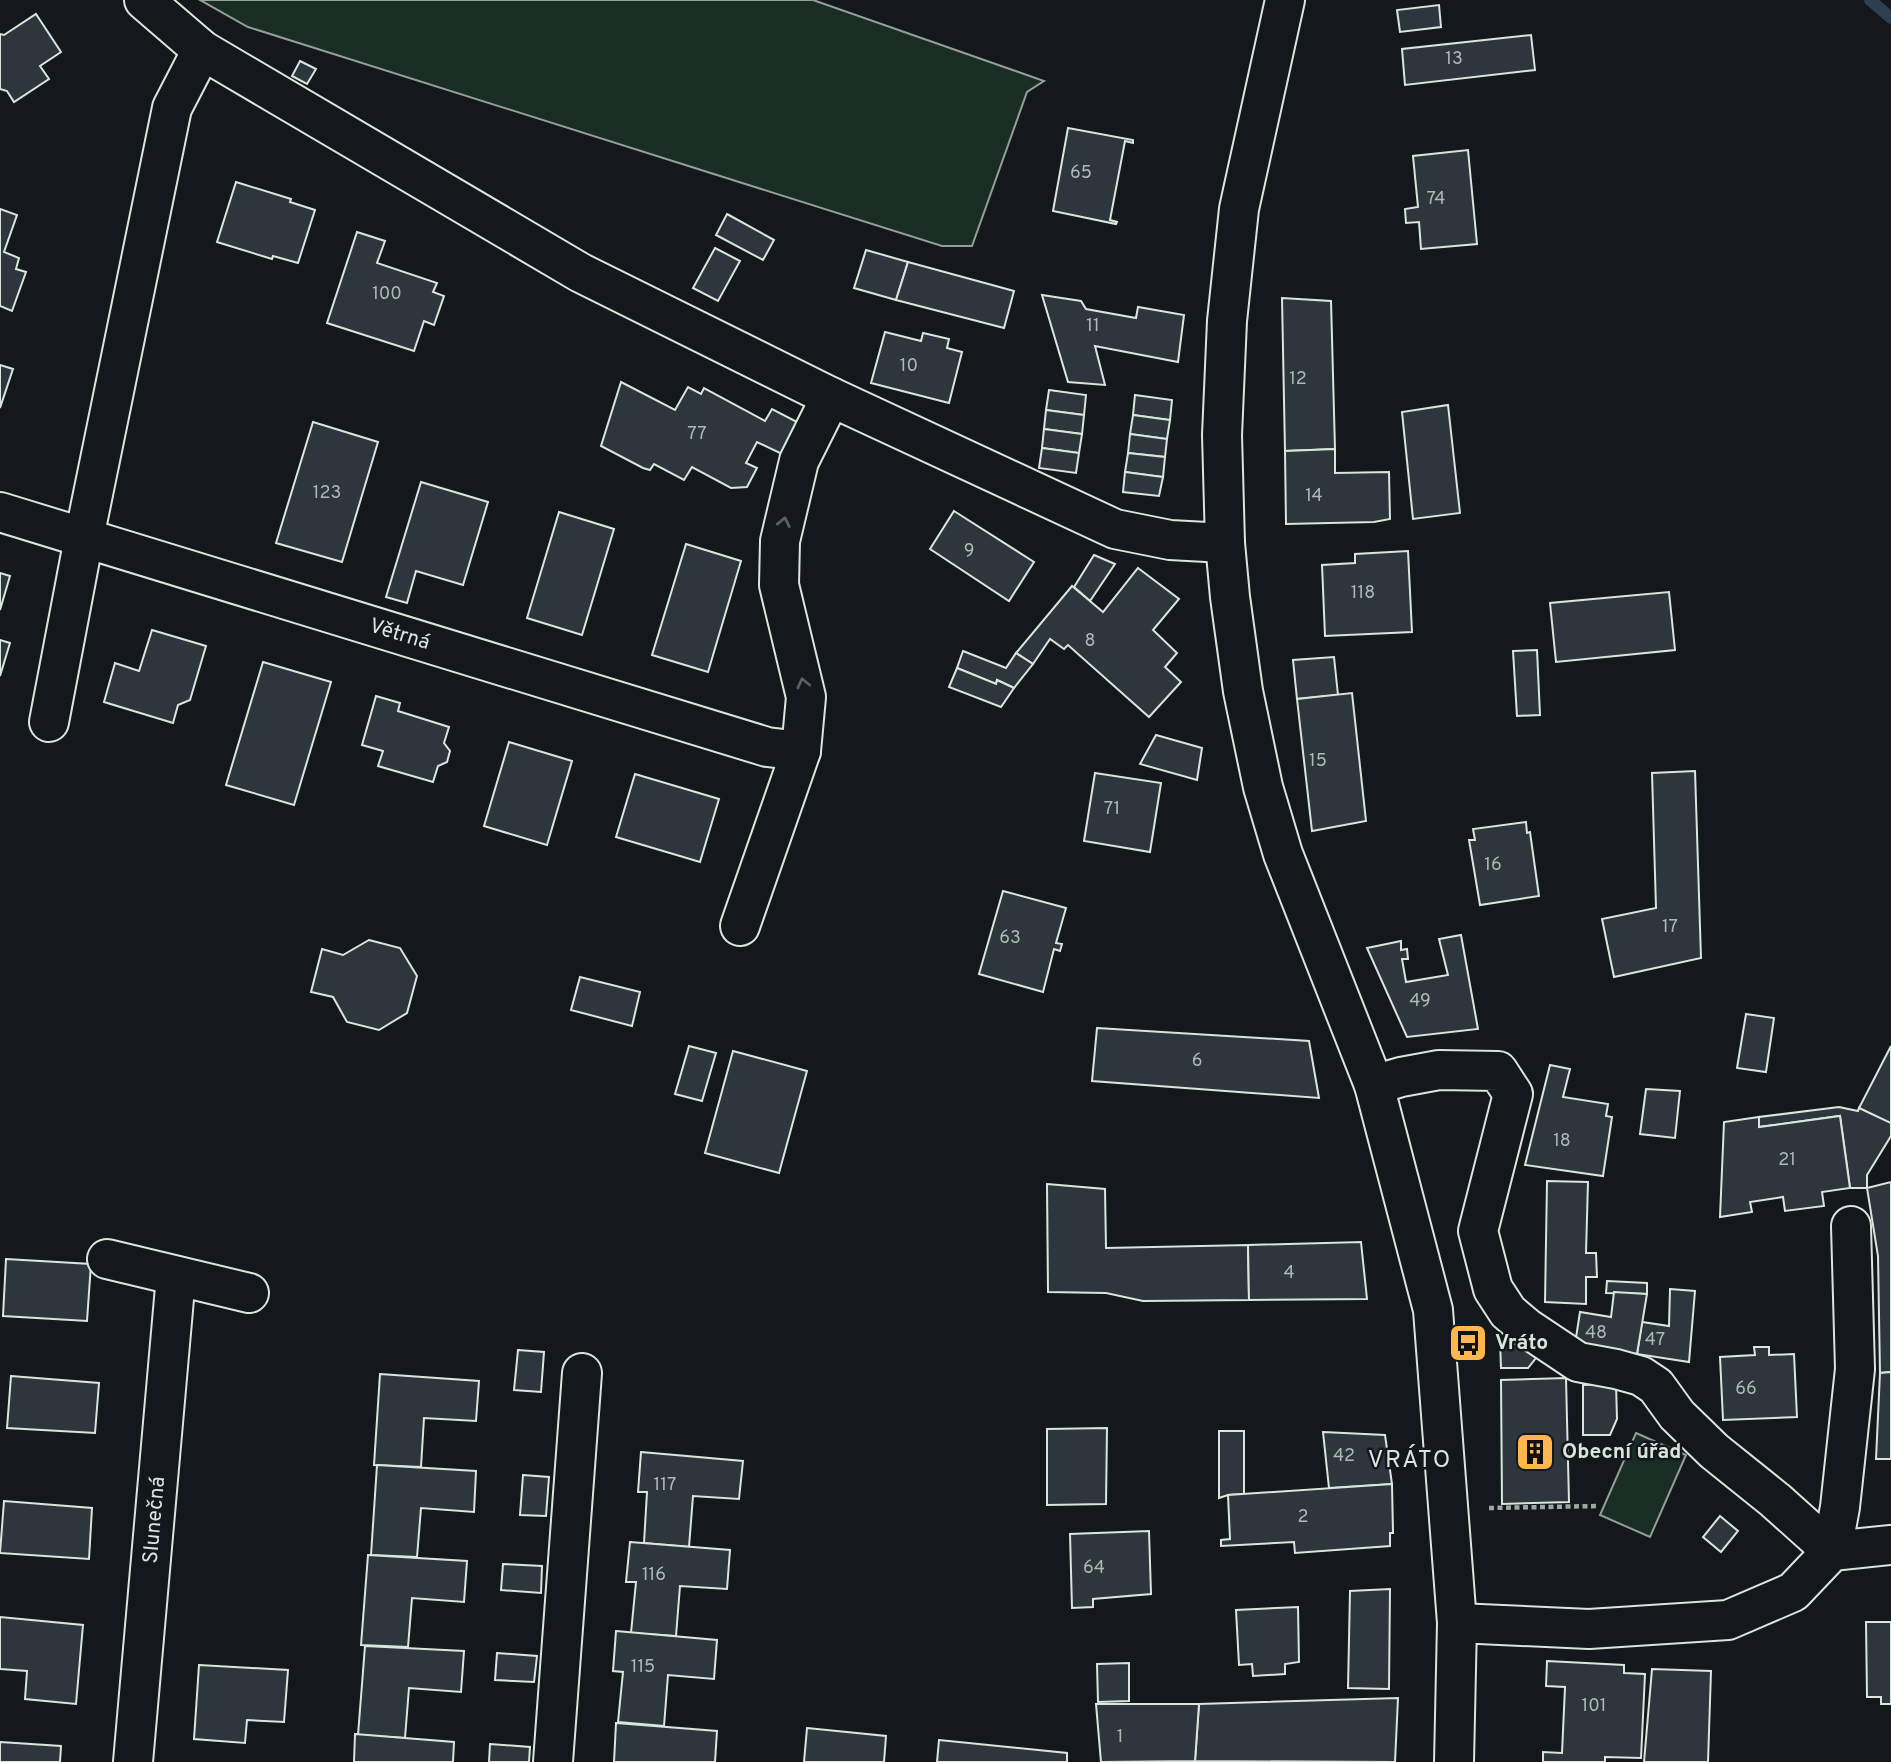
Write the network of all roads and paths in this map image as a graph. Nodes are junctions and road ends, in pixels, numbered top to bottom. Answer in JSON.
{"nodes":[{"id":1,"x":144,"y":0,"type":"edge"},
{"id":2,"x":1285,"y":0,"type":"edge"},
{"id":3,"x":202,"y":50,"type":"junction"},
{"id":4,"x":831,"y":397,"type":"junction"},
{"id":5,"x":0,"y":512,"type":"edge"},
{"id":6,"x":84,"y":538,"type":"junction"},
{"id":7,"x":1225,"y":543,"type":"junction"},
{"id":8,"x":49,"y":722,"type":"dead end"},
{"id":9,"x":800,"y":751,"type":"junction"},
{"id":10,"x":740,"y":926,"type":"dead end"},
{"id":11,"x":1374,"y":1085,"type":"junction"},
{"id":12,"x":1851,"y":1226,"type":"dead end"},
{"id":13,"x":107,"y":1259,"type":"dead end"},
{"id":14,"x":176,"y":1276,"type":"junction"},
{"id":15,"x":249,"y":1293,"type":"dead end"},
{"id":16,"x":582,"y":1373,"type":"dead end"},
{"id":17,"x":1598,"y":1506,"type":"dead end"},
{"id":18,"x":1449,"y":1508,"type":"junction"},
{"id":19,"x":1891,"y":1545,"type":"edge"},
{"id":20,"x":1832,"y":1551,"type":"junction"},
{"id":21,"x":1457,"y":1623,"type":"junction"},
{"id":22,"x":133,"y":1762,"type":"edge"},
{"id":23,"x":553,"y":1762,"type":"edge"},
{"id":24,"x":1454,"y":1762,"type":"edge"}],
"edges":[{"from":1,"to":3,"type":"street"},
{"from":2,"to":7,"type":"street"},
{"from":3,"to":4,"type":"street"},
{"from":3,"to":6,"type":"street"},
{"from":4,"to":7,"type":"street"},
{"from":9,"to":4,"type":"street","one_way":true},
{"from":5,"to":6,"type":"street","name":"Větrná"},
{"from":6,"to":8,"type":"street"},
{"from":6,"to":9,"type":"street","name":"Větrná"},
{"from":7,"to":11,"type":"street"},
{"from":9,"to":10,"type":"street"},
{"from":11,"to":18,"type":"street"},
{"from":11,"to":20,"type":"street"},
{"from":12,"to":20,"type":"street"},
{"from":13,"to":14,"type":"street"},
{"from":14,"to":15,"type":"street"},
{"from":14,"to":22,"type":"street","name":"Slunečná"},
{"from":16,"to":23,"type":"street"},
{"from":17,"to":18,"type":"path"},
{"from":18,"to":21,"type":"street"},
{"from":19,"to":20,"type":"street"},
{"from":20,"to":21,"type":"street"},
{"from":21,"to":24,"type":"street"}]}
